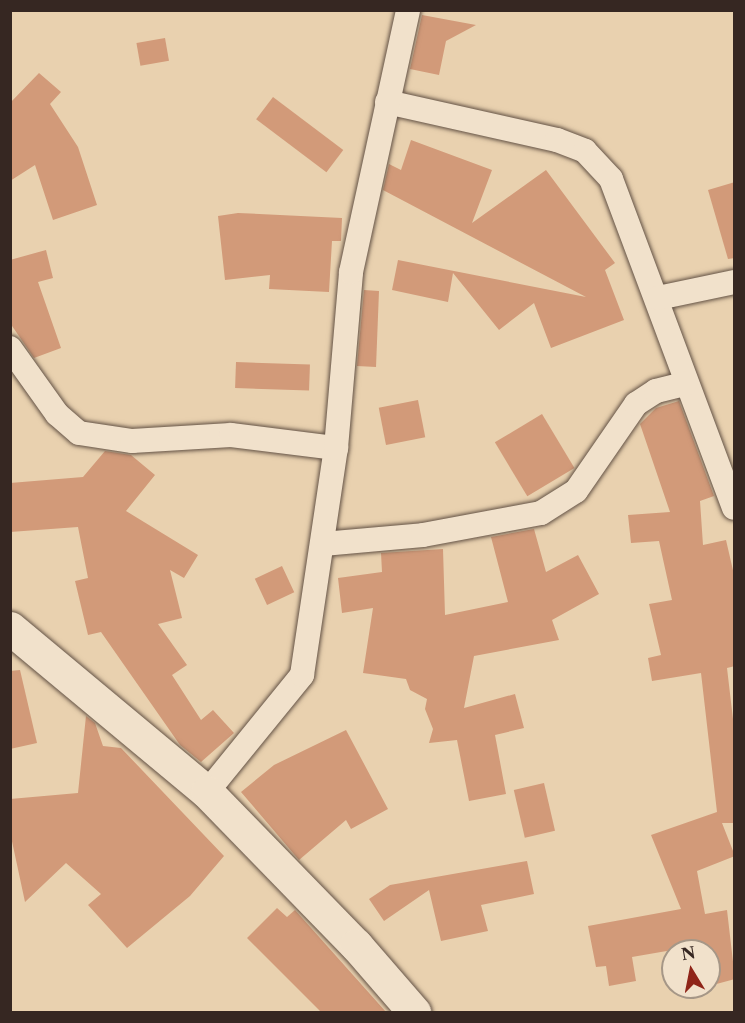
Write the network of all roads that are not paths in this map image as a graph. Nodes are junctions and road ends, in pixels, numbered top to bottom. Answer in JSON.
{"nodes":[{"id":1,"x":408,"y":10,"type":"edge"},
{"id":2,"x":387,"y":102,"type":"junction"},
{"id":3,"x":735,"y":282,"type":"edge"},
{"id":4,"x":657,"y":298,"type":"junction"},
{"id":5,"x":10,"y":348,"type":"edge"},
{"id":6,"x":685,"y":384,"type":"junction"},
{"id":7,"x":336,"y":448,"type":"junction"},
{"id":8,"x":735,"y":508,"type":"edge"},
{"id":9,"x":323,"y":544,"type":"junction"},
{"id":10,"x":10,"y":628,"type":"edge"},
{"id":11,"x":207,"y":792,"type":"junction"},
{"id":12,"x":414,"y":1012,"type":"edge"}],
"edges":[{"from":1,"to":2,"type":"street"},
{"from":2,"to":4,"type":"street"},
{"from":2,"to":7,"type":"street"},
{"from":3,"to":4,"type":"street"},
{"from":4,"to":6,"type":"street"},
{"from":5,"to":7,"type":"street"},
{"from":6,"to":8,"type":"street"},
{"from":6,"to":9,"type":"street"},
{"from":7,"to":9,"type":"street"},
{"from":9,"to":11,"type":"street"},
{"from":10,"to":11,"type":"street"},
{"from":11,"to":12,"type":"street"}]}
